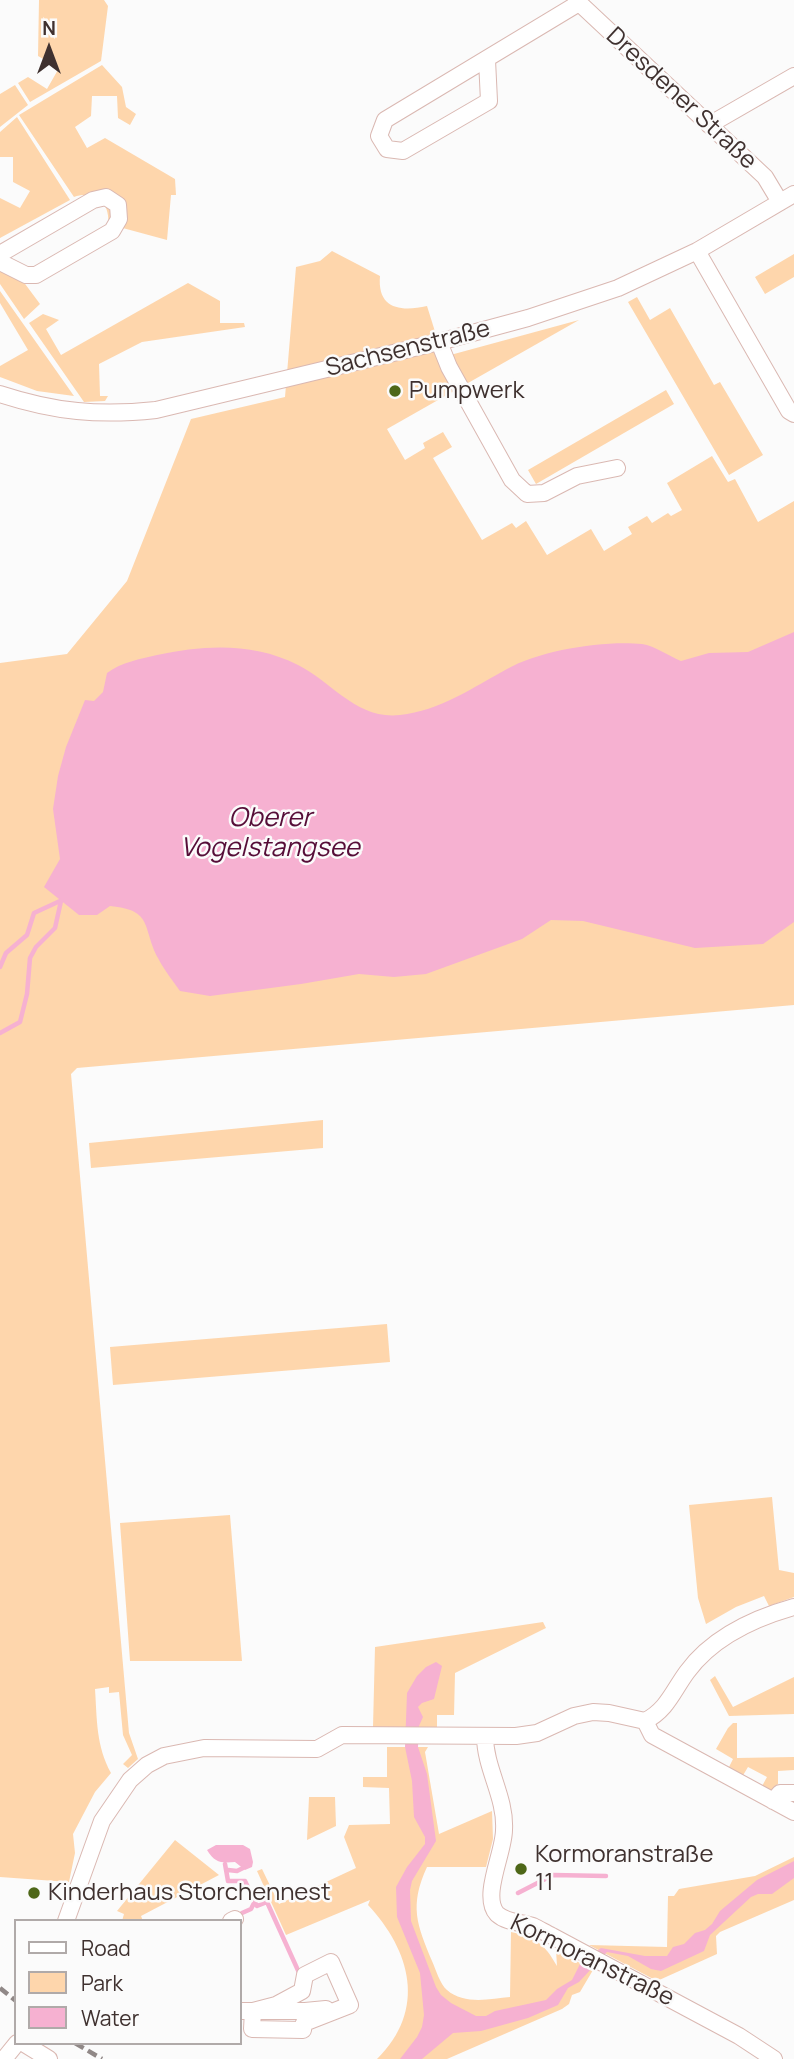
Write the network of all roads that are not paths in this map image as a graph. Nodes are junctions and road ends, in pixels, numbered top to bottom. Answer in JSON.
{"nodes":[{"id":1,"x":578,"y":1,"type":"edge"},
{"id":2,"x":487,"y":60,"type":"junction"},
{"id":3,"x":794,"y":76,"type":"edge"},
{"id":4,"x":709,"y":125,"type":"junction"},
{"id":5,"x":787,"y":198,"type":"edge"},
{"id":6,"x":697,"y":251,"type":"junction"},
{"id":7,"x":0,"y":254,"type":"edge"},
{"id":8,"x":0,"y":262,"type":"edge"},
{"id":9,"x":439,"y":342,"type":"junction"},
{"id":10,"x":0,"y":394,"type":"edge"},
{"id":11,"x":794,"y":414,"type":"edge"},
{"id":12,"x":617,"y":468,"type":"dead end"},
{"id":13,"x":794,"y":1607,"type":"edge"},
{"id":14,"x":645,"y":1721,"type":"junction"},
{"id":15,"x":485,"y":1736,"type":"junction"},
{"id":16,"x":794,"y":1793,"type":"edge"},
{"id":17,"x":773,"y":1801,"type":"junction"},
{"id":18,"x":794,"y":1812,"type":"edge"},
{"id":19,"x":67,"y":1919,"type":"edge"},
{"id":20,"x":246,"y":2011,"type":"edge"},
{"id":21,"x":305,"y":2011,"type":"dead end"},
{"id":22,"x":15,"y":2045,"type":"edge"},
{"id":23,"x":26,"y":2045,"type":"edge"},
{"id":24,"x":4,"y":2059,"type":"edge"},
{"id":25,"x":49,"y":2059,"type":"edge"},
{"id":26,"x":774,"y":2059,"type":"edge"}],
"edges":[{"from":1,"to":2,"type":"street"},
{"from":1,"to":4,"type":"street","name":"Dresdener Straße"},
{"from":2,"to":2,"type":"street"},
{"from":3,"to":4,"type":"street"},
{"from":4,"to":5,"type":"street","name":"Dresdener Straße"},
{"from":5,"to":6,"type":"street","name":"Sachsenstraße"},
{"from":6,"to":9,"type":"street","name":"Sachsenstraße"},
{"from":6,"to":11,"type":"street"},
{"from":7,"to":8,"type":"street"},
{"from":9,"to":10,"type":"street","name":"Sachsenstraße"},
{"from":9,"to":12,"type":"street"},
{"from":13,"to":14,"type":"street"},
{"from":14,"to":15,"type":"street"},
{"from":14,"to":17,"type":"street"},
{"from":15,"to":19,"type":"street"},
{"from":15,"to":26,"type":"street","name":"Kormoranstraße"},
{"from":16,"to":17,"type":"street"},
{"from":17,"to":18,"type":"street"},
{"from":20,"to":20,"type":"street"},
{"from":20,"to":21,"type":"street"},
{"from":22,"to":24,"type":"street"},
{"from":23,"to":25,"type":"street"}]}
